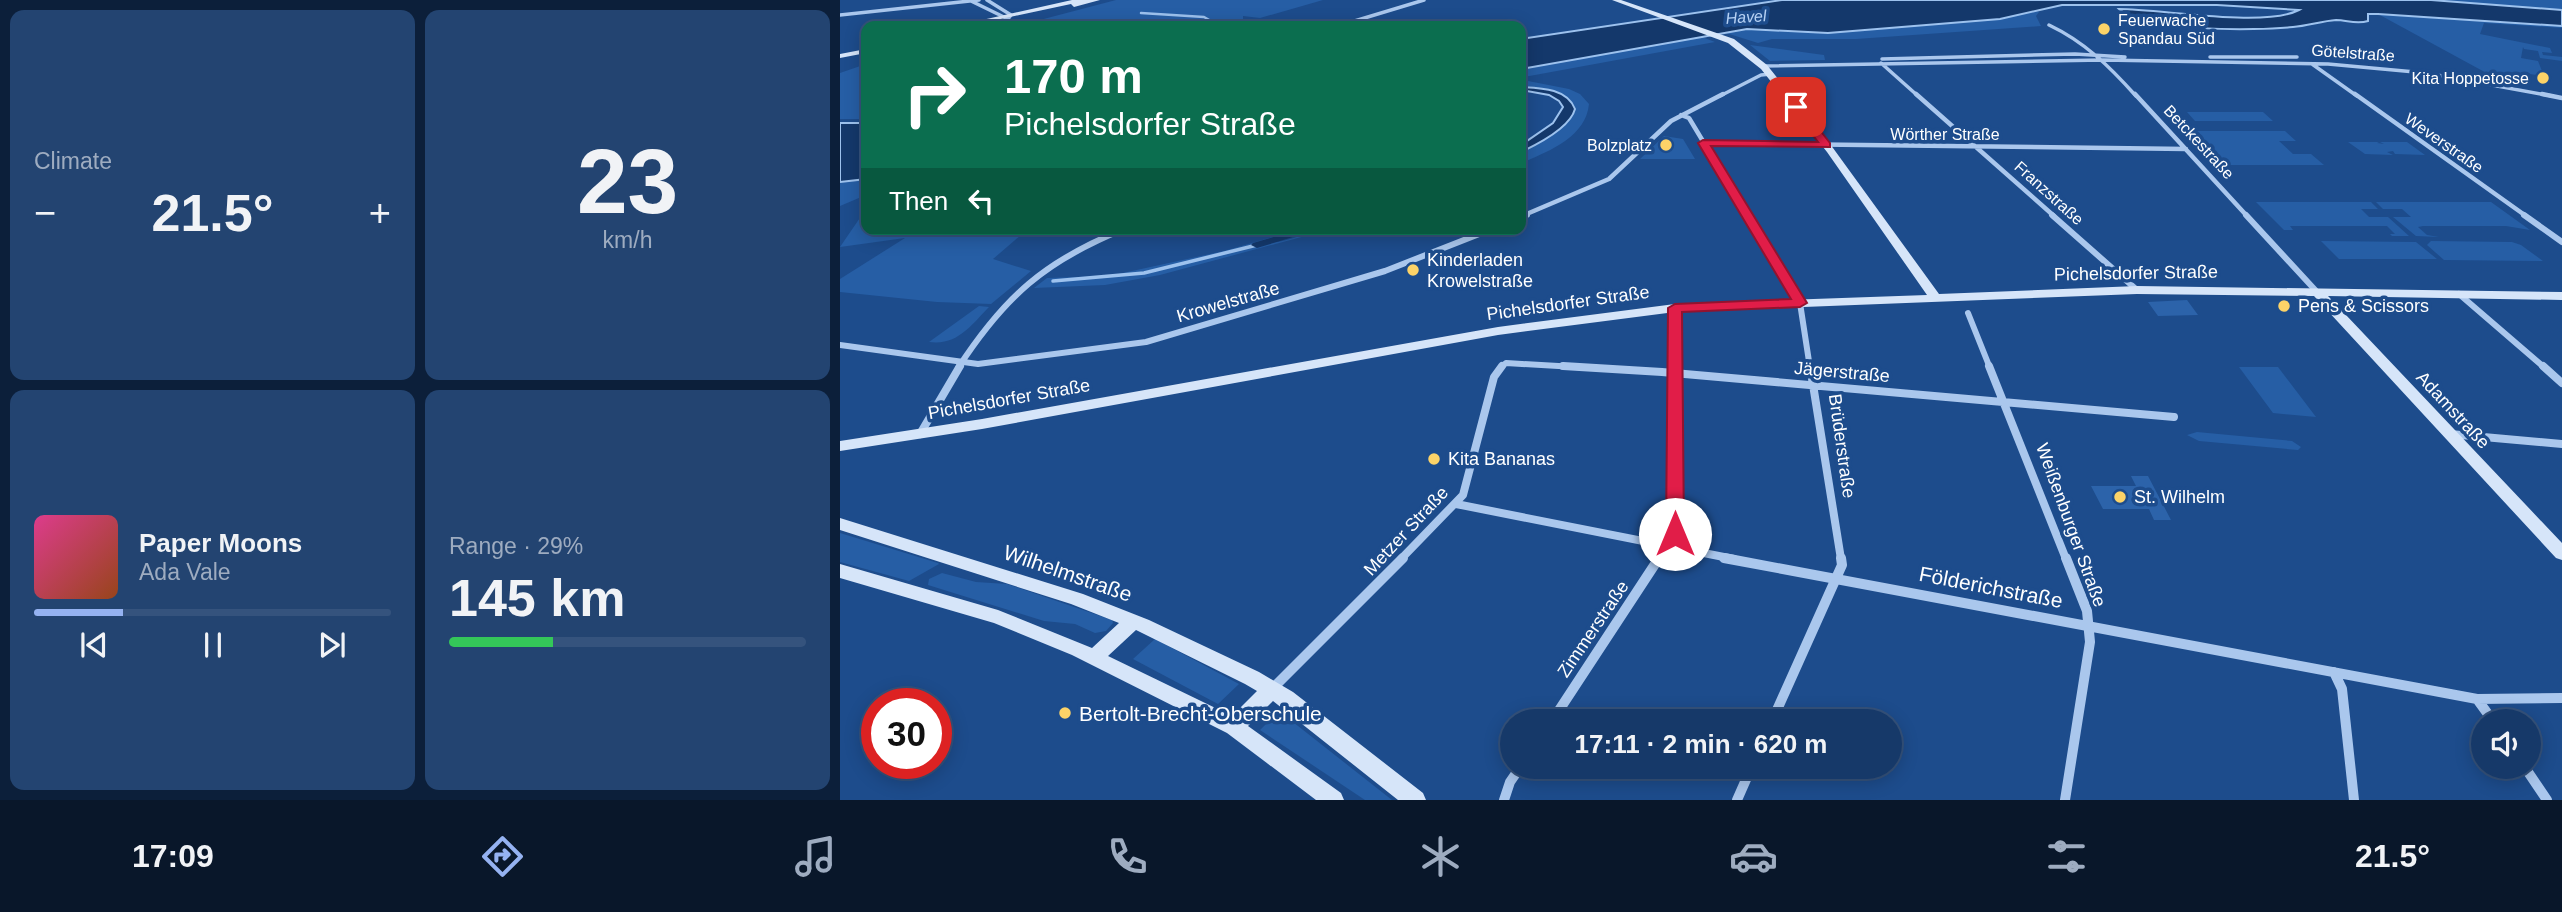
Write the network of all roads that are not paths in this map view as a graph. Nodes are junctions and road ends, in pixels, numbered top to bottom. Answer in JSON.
{"nodes":[{"id":1,"x":979,"y":0,"type":"edge"},
{"id":2,"x":987,"y":0,"type":"edge"},
{"id":3,"x":1081,"y":0,"type":"edge"},
{"id":4,"x":1097,"y":0,"type":"edge"},
{"id":5,"x":1424,"y":0,"type":"edge"},
{"id":6,"x":1615,"y":0,"type":"edge"},
{"id":7,"x":1630,"y":0,"type":"edge"},
{"id":8,"x":953,"y":1,"type":"edge"},
{"id":9,"x":971,"y":1,"type":"edge"},
{"id":10,"x":1655,"y":12,"type":"junction"},
{"id":11,"x":840,"y":15,"type":"edge"},
{"id":12,"x":1006,"y":17,"type":"junction"},
{"id":13,"x":985,"y":21,"type":"edge"},
{"id":14,"x":993,"y":21,"type":"edge"},
{"id":15,"x":1355,"y":21,"type":"edge"},
{"id":16,"x":2049,"y":25,"type":"dead end"},
{"id":17,"x":861,"y":50,"type":"edge"},
{"id":18,"x":840,"y":54,"type":"edge"},
{"id":19,"x":2097,"y":54,"type":"junction"},
{"id":20,"x":2297,"y":57,"type":"dead end"},
{"id":21,"x":2103,"y":60,"type":"junction"},
{"id":22,"x":2140,"y":60,"type":"junction"},
{"id":23,"x":1879,"y":62,"type":"junction"},
{"id":24,"x":2312,"y":64,"type":"junction"},
{"id":25,"x":1763,"y":66,"type":"junction"},
{"id":26,"x":1771,"y":74,"type":"junction"},
{"id":27,"x":2562,"y":98,"type":"edge"},
{"id":28,"x":1681,"y":115,"type":"junction"},
{"id":29,"x":1703,"y":143,"type":"junction"},
{"id":30,"x":1826,"y":145,"type":"junction"},
{"id":31,"x":1975,"y":147,"type":"junction"},
{"id":32,"x":2186,"y":149,"type":"junction"},
{"id":33,"x":1526,"y":215,"type":"edge"},
{"id":34,"x":1110,"y":235,"type":"edge"},
{"id":35,"x":1477,"y":235,"type":"edge"},
{"id":36,"x":2562,"y":242,"type":"edge"},
{"id":37,"x":2137,"y":290,"type":"junction"},
{"id":38,"x":2317,"y":292,"type":"junction"},
{"id":39,"x":2459,"y":294,"type":"junction"},
{"id":40,"x":2562,"y":296,"type":"edge"},
{"id":41,"x":1936,"y":298,"type":"junction"},
{"id":42,"x":1800,"y":303,"type":"junction"},
{"id":43,"x":1675,"y":308,"type":"junction"},
{"id":44,"x":1968,"y":313,"type":"dead end"},
{"id":45,"x":840,"y":345,"type":"edge"},
{"id":46,"x":964,"y":363,"type":"junction"},
{"id":47,"x":1506,"y":363,"type":"joint"},
{"id":48,"x":1674,"y":373,"type":"junction"},
{"id":49,"x":2562,"y":383,"type":"edge"},
{"id":50,"x":1815,"y":385,"type":"junction"},
{"id":51,"x":2006,"y":402,"type":"junction"},
{"id":52,"x":2174,"y":417,"type":"dead end"},
{"id":53,"x":2449,"y":433,"type":"junction"},
{"id":54,"x":920,"y":434,"type":"junction"},
{"id":55,"x":2562,"y":444,"type":"edge"},
{"id":56,"x":840,"y":446,"type":"edge"},
{"id":57,"x":1456,"y":504,"type":"junction"},
{"id":58,"x":840,"y":524,"type":"edge"},
{"id":59,"x":1668,"y":548,"type":"junction"},
{"id":60,"x":2562,"y":554,"type":"edge"},
{"id":61,"x":840,"y":571,"type":"edge"},
{"id":62,"x":1836,"y":577,"type":"junction"},
{"id":63,"x":1134,"y":621,"type":"junction"},
{"id":64,"x":2089,"y":625,"type":"junction"},
{"id":65,"x":1094,"y":657,"type":"junction"},
{"id":66,"x":2334,"y":672,"type":"junction"},
{"id":67,"x":1272,"y":689,"type":"junction"},
{"id":68,"x":2562,"y":698,"type":"edge"},
{"id":69,"x":2477,"y":699,"type":"junction"},
{"id":70,"x":1560,"y":709,"type":"edge"},
{"id":71,"x":1777,"y":709,"type":"edge"},
{"id":72,"x":2484,"y":709,"type":"edge"},
{"id":73,"x":1234,"y":727,"type":"junction"},
{"id":74,"x":1512,"y":779,"type":"edge"},
{"id":75,"x":1746,"y":779,"type":"edge"},
{"id":76,"x":2533,"y":779,"type":"edge"},
{"id":77,"x":1333,"y":800,"type":"edge"},
{"id":78,"x":1415,"y":800,"type":"edge"},
{"id":79,"x":1504,"y":800,"type":"edge"},
{"id":80,"x":1737,"y":800,"type":"edge"},
{"id":81,"x":2065,"y":800,"type":"edge"},
{"id":82,"x":2354,"y":800,"type":"edge"},
{"id":83,"x":2547,"y":800,"type":"edge"}],
"edges":[{"from":1,"to":9,"type":"street"},
{"from":2,"to":12,"type":"street"},
{"from":3,"to":12,"type":"street"},
{"from":4,"to":12,"type":"street"},
{"from":5,"to":15,"type":"street"},
{"from":6,"to":10,"type":"street"},
{"from":7,"to":10,"type":"street"},
{"from":8,"to":9,"type":"street"},
{"from":8,"to":11,"type":"street"},
{"from":9,"to":12,"type":"street"},
{"from":10,"to":25,"type":"street"},
{"from":12,"to":13,"type":"street"},
{"from":12,"to":14,"type":"street"},
{"from":16,"to":19,"type":"street","name":"Betckestraße"},
{"from":17,"to":18,"type":"street"},
{"from":19,"to":21,"type":"street","name":"Betckestraße"},
{"from":19,"to":22,"type":"street","name":"Götelstraße"},
{"from":19,"to":23,"type":"street","name":"Götelstraße"},
{"from":20,"to":22,"type":"street"},
{"from":21,"to":22,"type":"street","name":"Götelstraße"},
{"from":21,"to":23,"type":"street","name":"Götelstraße"},
{"from":21,"to":32,"type":"street","name":"Betckestraße"},
{"from":22,"to":24,"type":"street","name":"Götelstraße"},
{"from":23,"to":25,"type":"street","name":"Götelstraße"},
{"from":23,"to":31,"type":"street","name":"Franzstraße"},
{"from":24,"to":27,"type":"street","name":"Götelstraße"},
{"from":24,"to":36,"type":"street","name":"Weverstraße"},
{"from":25,"to":26,"type":"street"},
{"from":26,"to":28,"type":"street"},
{"from":26,"to":30,"type":"street"},
{"from":28,"to":29,"type":"street","name":"Brüderstraße"},
{"from":28,"to":33,"type":"street"},
{"from":29,"to":30,"type":"street","name":"Wörther Straße"},
{"from":29,"to":42,"type":"street","name":"Brüderstraße"},
{"from":30,"to":31,"type":"street","name":"Wörther Straße"},
{"from":30,"to":41,"type":"street"},
{"from":31,"to":32,"type":"street","name":"Wörther Straße"},
{"from":31,"to":37,"type":"street","name":"Franzstraße"},
{"from":32,"to":38,"type":"street","name":"Betckestraße"},
{"from":34,"to":46,"type":"street"},
{"from":35,"to":46,"type":"street","name":"Krowelstraße"},
{"from":37,"to":38,"type":"street","name":"Pichelsdorfer Straße"},
{"from":37,"to":41,"type":"street","name":"Pichelsdorfer Straße"},
{"from":38,"to":39,"type":"street","name":"Pichelsdorfer Straße"},
{"from":38,"to":53,"type":"street","name":"Adamstraße"},
{"from":39,"to":40,"type":"street","name":"Pichelsdorfer Straße"},
{"from":39,"to":49,"type":"street"},
{"from":41,"to":42,"type":"street","name":"Pichelsdorfer Straße"},
{"from":42,"to":43,"type":"street","name":"Pichelsdorfer Straße"},
{"from":42,"to":50,"type":"street","name":"Brüderstraße"},
{"from":43,"to":48,"type":"street","name":"Zimmerstraße"},
{"from":43,"to":54,"type":"street","name":"Pichelsdorfer Straße"},
{"from":44,"to":51,"type":"street","name":"Weißenburger Straße"},
{"from":45,"to":46,"type":"street","name":"Krowelstraße"},
{"from":46,"to":54,"type":"street"},
{"from":47,"to":48,"type":"street","name":"Jägerstraße"},
{"from":47,"to":57,"type":"street","name":"Metzer Straße"},
{"from":48,"to":50,"type":"street","name":"Jägerstraße"},
{"from":48,"to":59,"type":"street","name":"Zimmerstraße"},
{"from":50,"to":51,"type":"street","name":"Jägerstraße"},
{"from":50,"to":62,"type":"street","name":"Brüderstraße"},
{"from":51,"to":52,"type":"street","name":"Jägerstraße"},
{"from":51,"to":64,"type":"street","name":"Weißenburger Straße"},
{"from":53,"to":55,"type":"street"},
{"from":53,"to":60,"type":"street","name":"Adamstraße"},
{"from":54,"to":56,"type":"street","name":"Pichelsdorfer Straße"},
{"from":57,"to":59,"type":"street","name":"Földerichstraße"},
{"from":57,"to":67,"type":"street","name":"Metzer Straße"},
{"from":58,"to":63,"type":"street","name":"Wilhelmstraße"},
{"from":59,"to":62,"type":"street","name":"Földerichstraße"},
{"from":59,"to":70,"type":"street","name":"Zimmerstraße"},
{"from":61,"to":65,"type":"street"},
{"from":62,"to":64,"type":"street","name":"Földerichstraße"},
{"from":62,"to":71,"type":"street","name":"Brüderstraße"},
{"from":63,"to":65,"type":"street"},
{"from":63,"to":67,"type":"street","name":"Wilhelmstraße"},
{"from":64,"to":66,"type":"street","name":"Földerichstraße"},
{"from":64,"to":81,"type":"street","name":"Weißenburger Straße"},
{"from":65,"to":73,"type":"street"},
{"from":66,"to":69,"type":"street","name":"Földerichstraße"},
{"from":66,"to":82,"type":"street"},
{"from":67,"to":73,"type":"street"},
{"from":67,"to":78,"type":"street","name":"Wilhelmstraße"},
{"from":68,"to":69,"type":"street","name":"Földerichstraße"},
{"from":69,"to":72,"type":"street"},
{"from":73,"to":77,"type":"street"},
{"from":74,"to":79,"type":"street"},
{"from":75,"to":80,"type":"street"},
{"from":76,"to":83,"type":"street"}]}
